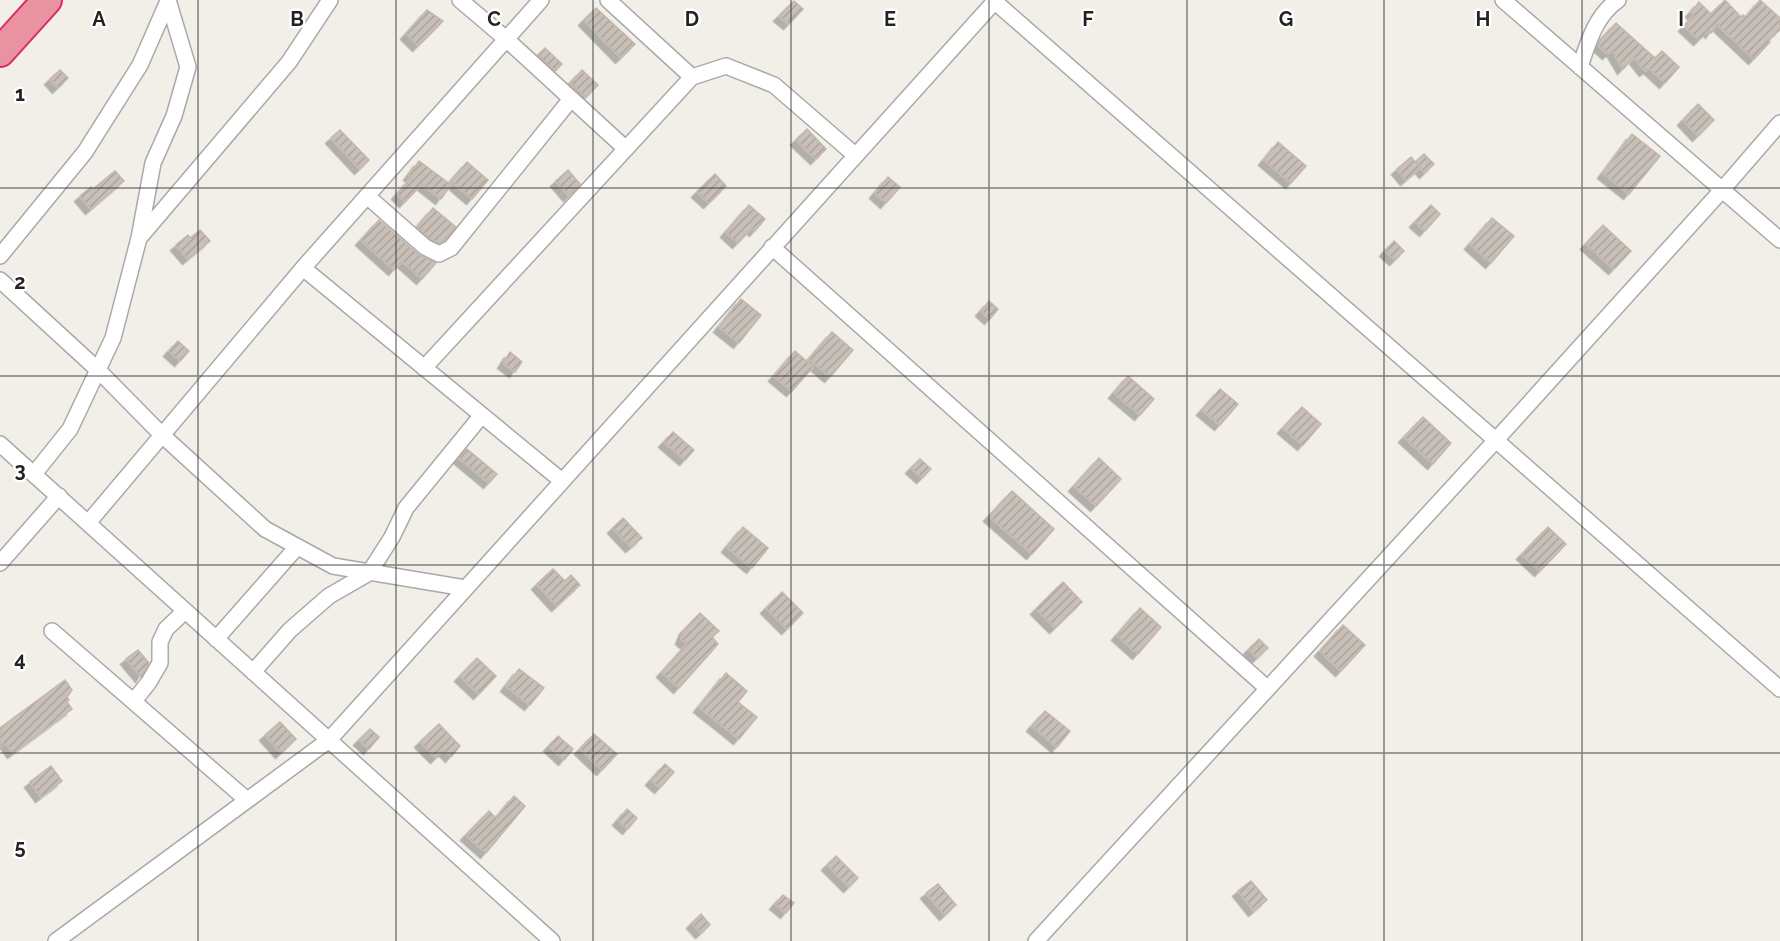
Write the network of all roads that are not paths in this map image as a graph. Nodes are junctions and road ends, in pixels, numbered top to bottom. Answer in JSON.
{"nodes":[{"id":1,"x":47,"y":0,"type":"edge"},
{"id":2,"x":168,"y":0,"type":"edge"},
{"id":3,"x":330,"y":0,"type":"edge"},
{"id":4,"x":460,"y":0,"type":"edge"},
{"id":5,"x":541,"y":0,"type":"edge"},
{"id":6,"x":608,"y":0,"type":"edge"},
{"id":7,"x":995,"y":0,"type":"edge"},
{"id":8,"x":1503,"y":0,"type":"edge"},
{"id":9,"x":1618,"y":0,"type":"edge"},
{"id":10,"x":506,"y":39,"type":"junction"},
{"id":11,"x":0,"y":52,"type":"edge"},
{"id":12,"x":1580,"y":67,"type":"junction"},
{"id":13,"x":692,"y":77,"type":"junction"},
{"id":14,"x":571,"y":99,"type":"junction"},
{"id":15,"x":1780,"y":123,"type":"edge"},
{"id":16,"x":626,"y":149,"type":"junction"},
{"id":17,"x":855,"y":155,"type":"junction"},
{"id":18,"x":1722,"y":190,"type":"junction"},
{"id":19,"x":367,"y":196,"type":"junction"},
{"id":20,"x":139,"y":238,"type":"junction"},
{"id":21,"x":1780,"y":240,"type":"edge"},
{"id":22,"x":772,"y":247,"type":"junction"},
{"id":23,"x":0,"y":256,"type":"edge"},
{"id":24,"x":303,"y":268,"type":"junction"},
{"id":25,"x":0,"y":280,"type":"edge"},
{"id":26,"x":424,"y":368,"type":"junction"},
{"id":27,"x":98,"y":370,"type":"junction"},
{"id":28,"x":482,"y":415,"type":"junction"},
{"id":29,"x":162,"y":435,"type":"junction"},
{"id":30,"x":1496,"y":440,"type":"junction"},
{"id":31,"x":0,"y":444,"type":"edge"},
{"id":32,"x":34,"y":474,"type":"junction"},
{"id":33,"x":562,"y":481,"type":"junction"},
{"id":34,"x":59,"y":496,"type":"junction"},
{"id":35,"x":88,"y":523,"type":"junction"},
{"id":36,"x":297,"y":547,"type":"junction"},
{"id":37,"x":0,"y":563,"type":"edge"},
{"id":38,"x":369,"y":573,"type":"junction"},
{"id":39,"x":465,"y":588,"type":"junction"},
{"id":40,"x":185,"y":611,"type":"junction"},
{"id":41,"x":52,"y":631,"type":"dead end"},
{"id":42,"x":216,"y":639,"type":"junction"},
{"id":43,"x":252,"y":672,"type":"junction"},
{"id":44,"x":1267,"y":688,"type":"junction"},
{"id":45,"x":1780,"y":689,"type":"edge"},
{"id":46,"x":134,"y":701,"type":"junction"},
{"id":47,"x":329,"y":741,"type":"junction"},
{"id":48,"x":247,"y":800,"type":"junction"},
{"id":49,"x":56,"y":941,"type":"edge"},
{"id":50,"x":552,"y":941,"type":"edge"},
{"id":51,"x":1035,"y":941,"type":"edge"}],
"edges":[{"from":1,"to":11,"type":"highway"},
{"from":2,"to":20,"type":"street"},
{"from":2,"to":23,"type":"street"},
{"from":3,"to":20,"type":"street"},
{"from":4,"to":10,"type":"street"},
{"from":5,"to":10,"type":"street"},
{"from":6,"to":13,"type":"street"},
{"from":7,"to":17,"type":"street"},
{"from":7,"to":30,"type":"street"},
{"from":8,"to":12,"type":"street"},
{"from":9,"to":12,"type":"street"},
{"from":10,"to":14,"type":"street"},
{"from":10,"to":19,"type":"street"},
{"from":12,"to":18,"type":"street"},
{"from":13,"to":16,"type":"street"},
{"from":13,"to":17,"type":"street"},
{"from":14,"to":16,"type":"street"},
{"from":14,"to":19,"type":"street"},
{"from":15,"to":18,"type":"street"},
{"from":16,"to":26,"type":"street"},
{"from":17,"to":22,"type":"street"},
{"from":18,"to":21,"type":"street"},
{"from":18,"to":30,"type":"street"},
{"from":19,"to":24,"type":"street"},
{"from":20,"to":27,"type":"street"},
{"from":22,"to":33,"type":"street"},
{"from":22,"to":44,"type":"street"},
{"from":24,"to":26,"type":"street"},
{"from":24,"to":29,"type":"street"},
{"from":25,"to":27,"type":"street"},
{"from":26,"to":28,"type":"street"},
{"from":27,"to":29,"type":"street"},
{"from":27,"to":32,"type":"street"},
{"from":28,"to":33,"type":"street"},
{"from":28,"to":38,"type":"street"},
{"from":29,"to":35,"type":"street"},
{"from":29,"to":36,"type":"street"},
{"from":30,"to":44,"type":"street"},
{"from":30,"to":45,"type":"street"},
{"from":31,"to":32,"type":"street"},
{"from":32,"to":34,"type":"street"},
{"from":33,"to":39,"type":"street"},
{"from":34,"to":35,"type":"street"},
{"from":34,"to":37,"type":"street"},
{"from":35,"to":40,"type":"street"},
{"from":36,"to":38,"type":"street"},
{"from":36,"to":42,"type":"street"},
{"from":38,"to":39,"type":"street"},
{"from":38,"to":43,"type":"street"},
{"from":39,"to":47,"type":"street"},
{"from":40,"to":42,"type":"street"},
{"from":40,"to":46,"type":"street"},
{"from":41,"to":46,"type":"street"},
{"from":42,"to":43,"type":"street"},
{"from":43,"to":47,"type":"street"},
{"from":44,"to":51,"type":"street"},
{"from":46,"to":48,"type":"street"},
{"from":47,"to":48,"type":"street"},
{"from":47,"to":50,"type":"street"},
{"from":48,"to":49,"type":"street"}]}
